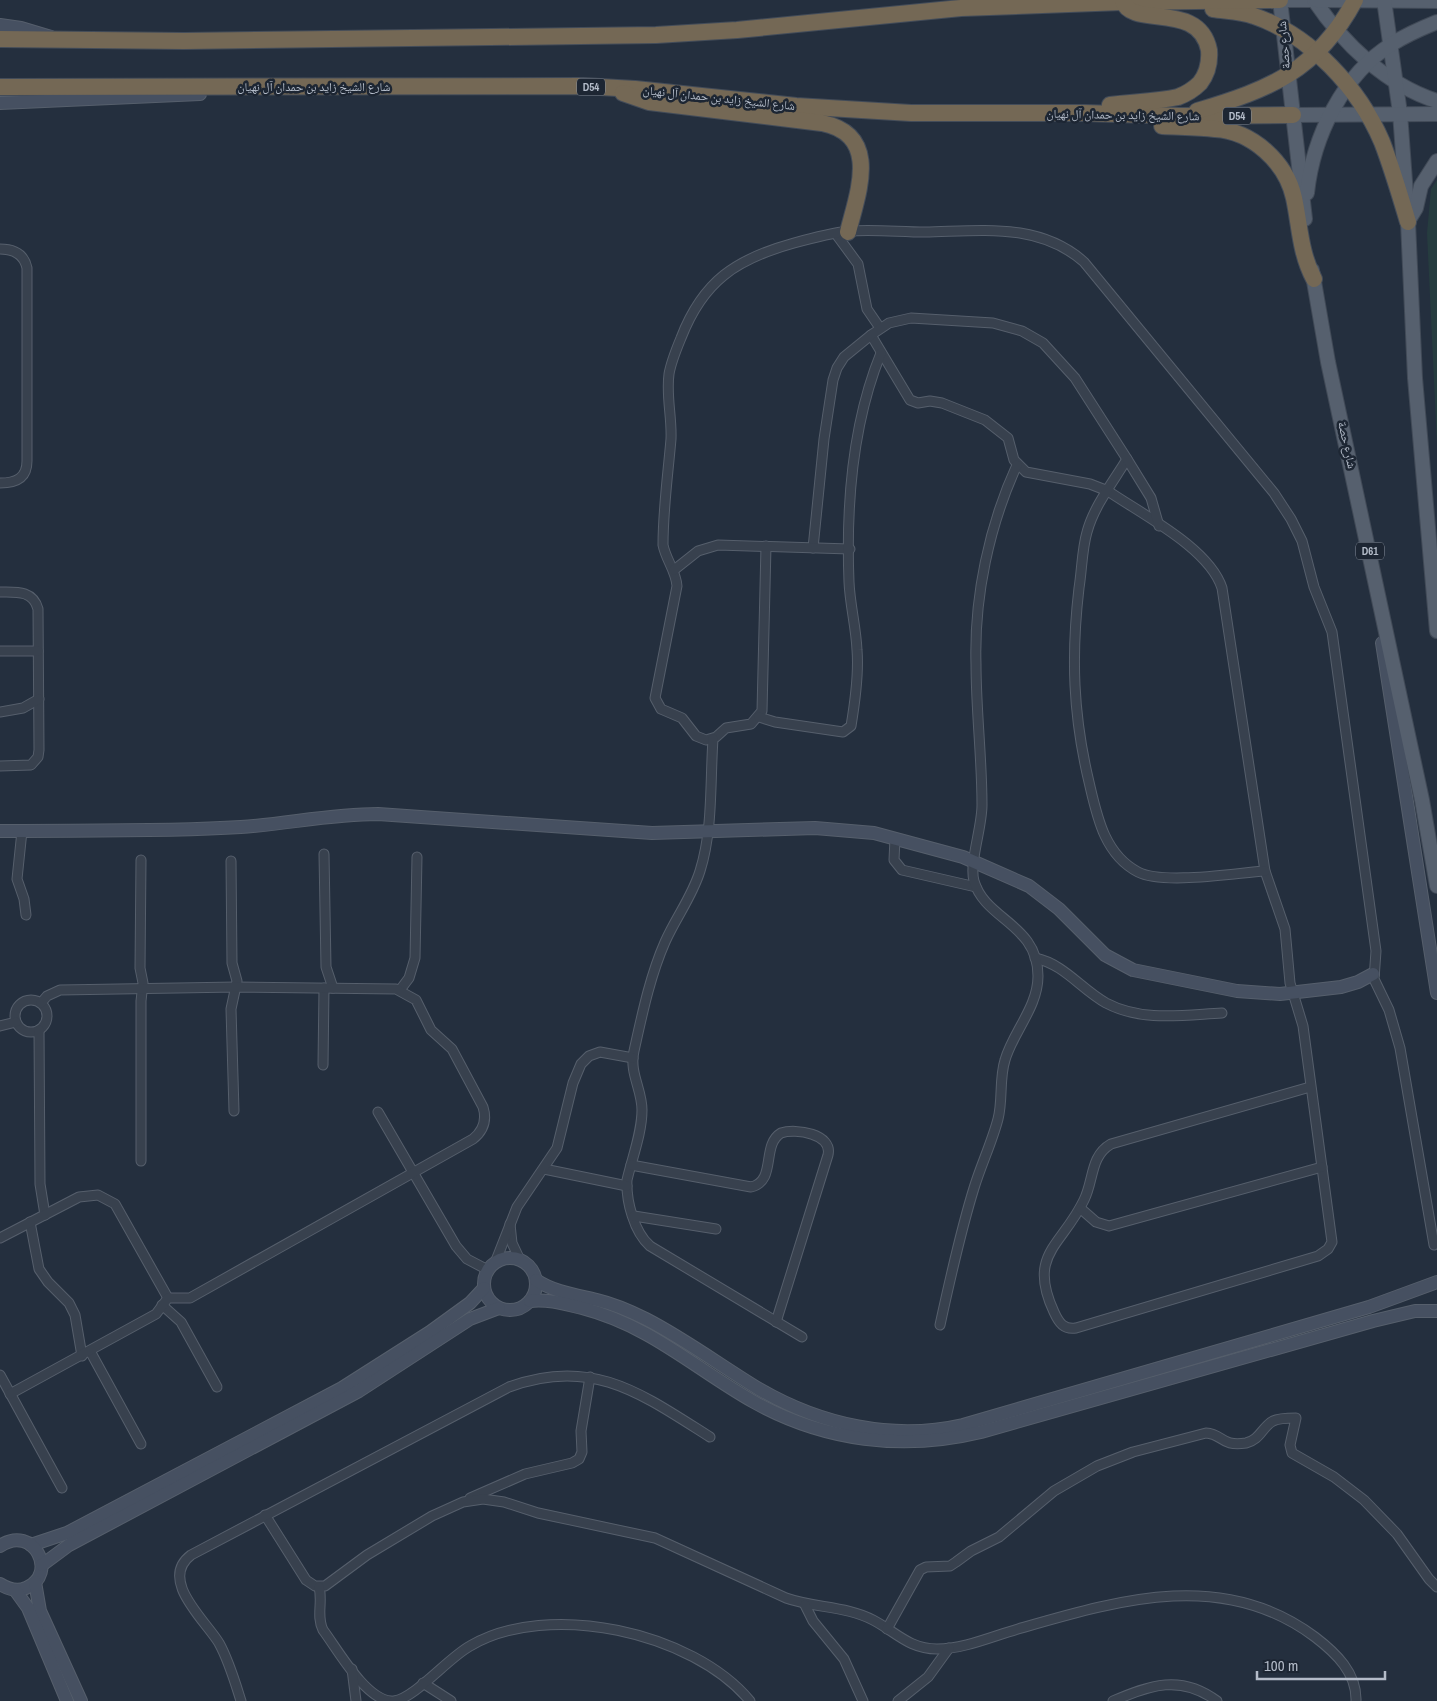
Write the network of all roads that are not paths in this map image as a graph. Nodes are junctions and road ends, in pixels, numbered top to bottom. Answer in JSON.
{"nodes":[{"id":1,"x":1280,"y":0,"type":"edge"},
{"id":2,"x":1314,"y":0,"type":"edge"},
{"id":3,"x":1354,"y":0,"type":"edge"},
{"id":4,"x":1384,"y":0,"type":"edge"},
{"id":5,"x":1124,"y":1,"type":"edge"},
{"id":6,"x":1167,"y":1,"type":"junction"},
{"id":7,"x":1437,"y":1,"type":"edge"},
{"id":8,"x":1437,"y":22,"type":"edge"},
{"id":9,"x":0,"y":25,"type":"edge"},
{"id":10,"x":1283,"y":30,"type":"junction"},
{"id":11,"x":1336,"y":31,"type":"junction"},
{"id":12,"x":56,"y":38,"type":"junction"},
{"id":13,"x":0,"y":39,"type":"edge"},
{"id":14,"x":1390,"y":45,"type":"junction"},
{"id":15,"x":1316,"y":54,"type":"junction"},
{"id":16,"x":1370,"y":62,"type":"junction"},
{"id":17,"x":1287,"y":76,"type":"junction"},
{"id":18,"x":1396,"y":81,"type":"junction"},
{"id":19,"x":406,"y":86,"type":"junction"},
{"id":20,"x":1349,"y":86,"type":"junction"},
{"id":21,"x":0,"y":87,"type":"edge"},
{"id":22,"x":615,"y":88,"type":"junction"},
{"id":23,"x":1437,"y":101,"type":"edge"},
{"id":24,"x":0,"y":103,"type":"edge"},
{"id":25,"x":1084,"y":113,"type":"junction"},
{"id":26,"x":1332,"y":113,"type":"junction"},
{"id":27,"x":1368,"y":113,"type":"junction"},
{"id":28,"x":1400,"y":114,"type":"junction"},
{"id":29,"x":1437,"y":114,"type":"edge"},
{"id":30,"x":1293,"y":115,"type":"junction"},
{"id":31,"x":1180,"y":116,"type":"junction"},
{"id":32,"x":1437,"y":161,"type":"edge"},
{"id":33,"x":1304,"y":216,"type":"junction"},
{"id":34,"x":1408,"y":222,"type":"junction"},
{"id":35,"x":842,"y":232,"type":"junction"},
{"id":36,"x":0,"y":249,"type":"edge"},
{"id":37,"x":1314,"y":279,"type":"junction"},
{"id":38,"x":880,"y":328,"type":"junction"},
{"id":39,"x":871,"y":335,"type":"junction"},
{"id":40,"x":881,"y":353,"type":"junction"},
{"id":41,"x":1127,"y":459,"type":"junction"},
{"id":42,"x":1017,"y":465,"type":"junction"},
{"id":43,"x":0,"y":484,"type":"edge"},
{"id":44,"x":1108,"y":491,"type":"junction"},
{"id":45,"x":1159,"y":526,"type":"junction"},
{"id":46,"x":766,"y":546,"type":"junction"},
{"id":47,"x":813,"y":548,"type":"junction"},
{"id":48,"x":850,"y":549,"type":"junction"},
{"id":49,"x":1369,"y":550,"type":"junction"},
{"id":50,"x":674,"y":570,"type":"junction"},
{"id":51,"x":0,"y":592,"type":"edge"},
{"id":52,"x":1437,"y":631,"type":"edge"},
{"id":53,"x":0,"y":651,"type":"edge"},
{"id":54,"x":38,"y":651,"type":"junction"},
{"id":55,"x":39,"y":699,"type":"junction"},
{"id":56,"x":0,"y":712,"type":"edge"},
{"id":57,"x":759,"y":717,"type":"junction"},
{"id":58,"x":713,"y":739,"type":"junction"},
{"id":59,"x":0,"y":766,"type":"edge"},
{"id":60,"x":0,"y":831,"type":"edge"},
{"id":61,"x":22,"y":831,"type":"junction"},
{"id":62,"x":707,"y":832,"type":"junction"},
{"id":63,"x":895,"y":838,"type":"junction"},
{"id":64,"x":324,"y":854,"type":"dead end"},
{"id":65,"x":417,"y":857,"type":"dead end"},
{"id":66,"x":141,"y":860,"type":"dead end"},
{"id":67,"x":231,"y":861,"type":"dead end"},
{"id":68,"x":974,"y":861,"type":"junction"},
{"id":69,"x":1265,"y":871,"type":"junction"},
{"id":70,"x":1437,"y":886,"type":"edge"},
{"id":71,"x":976,"y":887,"type":"junction"},
{"id":72,"x":26,"y":914,"type":"dead end"},
{"id":73,"x":1035,"y":958,"type":"junction"},
{"id":74,"x":1373,"y":974,"type":"junction"},
{"id":75,"x":236,"y":987,"type":"junction"},
{"id":76,"x":143,"y":988,"type":"junction"},
{"id":77,"x":329,"y":988,"type":"junction"},
{"id":78,"x":400,"y":990,"type":"junction"},
{"id":79,"x":1293,"y":993,"type":"junction"},
{"id":80,"x":1437,"y":993,"type":"edge"},
{"id":81,"x":41,"y":1003,"type":"junction"},
{"id":82,"x":1222,"y":1013,"type":"dead end"},
{"id":83,"x":16,"y":1022,"type":"junction"},
{"id":84,"x":0,"y":1026,"type":"edge"},
{"id":85,"x":39,"y":1030,"type":"junction"},
{"id":86,"x":633,"y":1058,"type":"junction"},
{"id":87,"x":323,"y":1065,"type":"dead end"},
{"id":88,"x":1310,"y":1087,"type":"junction"},
{"id":89,"x":234,"y":1111,"type":"dead end"},
{"id":90,"x":378,"y":1112,"type":"dead end"},
{"id":91,"x":140,"y":1161,"type":"dead end"},
{"id":92,"x":631,"y":1165,"type":"junction"},
{"id":93,"x":1322,"y":1167,"type":"junction"},
{"id":94,"x":544,"y":1170,"type":"junction"},
{"id":95,"x":414,"y":1173,"type":"junction"},
{"id":96,"x":627,"y":1186,"type":"junction"},
{"id":97,"x":1080,"y":1208,"type":"junction"},
{"id":98,"x":45,"y":1215,"type":"junction"},
{"id":99,"x":634,"y":1216,"type":"junction"},
{"id":100,"x":30,"y":1222,"type":"junction"},
{"id":101,"x":510,"y":1224,"type":"junction"},
{"id":102,"x":716,"y":1229,"type":"dead end"},
{"id":103,"x":0,"y":1238,"type":"edge"},
{"id":104,"x":1434,"y":1245,"type":"dead end"},
{"id":105,"x":520,"y":1260,"type":"junction"},
{"id":106,"x":491,"y":1266,"type":"junction"},
{"id":107,"x":536,"y":1280,"type":"junction"},
{"id":108,"x":1437,"y":1282,"type":"edge"},
{"id":109,"x":484,"y":1288,"type":"junction"},
{"id":110,"x":1437,"y":1291,"type":"edge"},
{"id":111,"x":1391,"y":1299,"type":"junction"},
{"id":112,"x":530,"y":1300,"type":"junction"},
{"id":113,"x":165,"y":1301,"type":"junction"},
{"id":114,"x":1369,"y":1306,"type":"junction"},
{"id":115,"x":499,"y":1308,"type":"junction"},
{"id":116,"x":1437,"y":1311,"type":"edge"},
{"id":117,"x":776,"y":1322,"type":"junction"},
{"id":118,"x":1372,"y":1322,"type":"junction"},
{"id":119,"x":940,"y":1325,"type":"dead end"},
{"id":120,"x":802,"y":1337,"type":"dead end"},
{"id":121,"x":90,"y":1351,"type":"junction"},
{"id":122,"x":82,"y":1356,"type":"junction"},
{"id":123,"x":0,"y":1374,"type":"edge"},
{"id":124,"x":590,"y":1377,"type":"junction"},
{"id":125,"x":217,"y":1387,"type":"dead end"},
{"id":126,"x":10,"y":1394,"type":"junction"},
{"id":127,"x":710,"y":1437,"type":"dead end"},
{"id":128,"x":141,"y":1444,"type":"dead end"},
{"id":129,"x":62,"y":1488,"type":"dead end"},
{"id":130,"x":463,"y":1502,"type":"junction"},
{"id":131,"x":265,"y":1514,"type":"junction"},
{"id":132,"x":1,"y":1543,"type":"edge"},
{"id":133,"x":31,"y":1544,"type":"junction"},
{"id":134,"x":42,"y":1565,"type":"junction"},
{"id":135,"x":35,"y":1582,"type":"junction"},
{"id":136,"x":0,"y":1584,"type":"edge"},
{"id":137,"x":319,"y":1587,"type":"junction"},
{"id":138,"x":1437,"y":1587,"type":"edge"},
{"id":139,"x":15,"y":1590,"type":"junction"},
{"id":140,"x":805,"y":1604,"type":"junction"},
{"id":141,"x":887,"y":1629,"type":"junction"},
{"id":142,"x":949,"y":1648,"type":"junction"},
{"id":143,"x":352,"y":1669,"type":"junction"},
{"id":144,"x":423,"y":1683,"type":"junction"},
{"id":145,"x":913,"y":1697,"type":"edge"},
{"id":146,"x":67,"y":1701,"type":"edge"},
{"id":147,"x":81,"y":1701,"type":"edge"},
{"id":148,"x":241,"y":1701,"type":"edge"},
{"id":149,"x":356,"y":1701,"type":"edge"},
{"id":150,"x":393,"y":1701,"type":"edge"},
{"id":151,"x":452,"y":1701,"type":"edge"},
{"id":152,"x":750,"y":1701,"type":"edge"},
{"id":153,"x":863,"y":1701,"type":"edge"},
{"id":154,"x":898,"y":1701,"type":"edge"},
{"id":155,"x":1112,"y":1701,"type":"edge"},
{"id":156,"x":1216,"y":1701,"type":"edge"},
{"id":157,"x":1356,"y":1701,"type":"edge"}],
"edges":[{"from":1,"to":2,"type":"main road"},
{"from":1,"to":6,"type":"highway"},
{"from":1,"to":10,"type":"main road","name":"شارع حصة","number":"D61"},
{"from":2,"to":3,"type":"main road"},
{"from":2,"to":11,"type":"main road"},
{"from":3,"to":4,"type":"main road"},
{"from":3,"to":11,"type":"highway"},
{"from":4,"to":7,"type":"main road"},
{"from":4,"to":14,"type":"main road"},
{"from":5,"to":6,"type":"highway"},
{"from":5,"to":12,"type":"highway"},
{"from":5,"to":25,"type":"highway"},
{"from":6,"to":10,"type":"highway"},
{"from":8,"to":14,"type":"main road"},
{"from":9,"to":12,"type":"street"},
{"from":10,"to":15,"type":"highway"},
{"from":10,"to":17,"type":"main road","name":"شارع حصة","number":"D61"},
{"from":11,"to":15,"type":"highway"},
{"from":11,"to":16,"type":"main road"},
{"from":12,"to":13,"type":"highway"},
{"from":14,"to":16,"type":"main road"},
{"from":14,"to":18,"type":"main road"},
{"from":15,"to":17,"type":"highway"},
{"from":15,"to":20,"type":"highway"},
{"from":16,"to":18,"type":"main road"},
{"from":16,"to":20,"type":"main road"},
{"from":17,"to":30,"type":"main road","name":"شارع حصة","number":"D61"},
{"from":17,"to":31,"type":"highway"},
{"from":18,"to":23,"type":"main road"},
{"from":18,"to":28,"type":"main road"},
{"from":19,"to":21,"type":"highway","name":"شارع الشيخ زايد بن حمدان آل نهيان","number":"D54"},
{"from":19,"to":22,"type":"highway","name":"شارع الشيخ زايد بن حمدان آل نهيان","number":"D54"},
{"from":19,"to":24,"type":"street"},
{"from":20,"to":26,"type":"main road"},
{"from":20,"to":27,"type":"highway"},
{"from":22,"to":25,"type":"highway","name":"شارع الشيخ زايد بن حمدان آل نهيان","number":"D54"},
{"from":22,"to":35,"type":"highway"},
{"from":25,"to":31,"type":"highway","name":"شارع الشيخ زايد بن حمدان آل نهيان","number":"D54"},
{"from":25,"to":37,"type":"highway"},
{"from":26,"to":27,"type":"main road","name":"شارع الشيخ زايد بن حمدان آل نهيان","number":"D54"},
{"from":26,"to":30,"type":"main road","name":"شارع الشيخ زايد بن حمدان آل نهيان","number":"D54"},
{"from":26,"to":33,"type":"main road"},
{"from":27,"to":28,"type":"main road","name":"شارع الشيخ زايد بن حمدان آل نهيان","number":"D54"},
{"from":27,"to":34,"type":"highway"},
{"from":28,"to":29,"type":"main road","name":"شارع الشيخ زايد بن حمدان آل نهيان","number":"D54"},
{"from":28,"to":34,"type":"main road"},
{"from":30,"to":31,"type":"highway","name":"شارع الشيخ زايد بن حمدان آل نهيان","number":"D54"},
{"from":30,"to":33,"type":"main road","name":"شارع حصة","number":"D61"},
{"from":32,"to":34,"type":"main road"},
{"from":33,"to":37,"type":"main road","name":"شارع حصة","number":"D61"},
{"from":34,"to":52,"type":"main road"},
{"from":35,"to":38,"type":"street"},
{"from":35,"to":50,"type":"street"},
{"from":35,"to":74,"type":"street"},
{"from":36,"to":43,"type":"street"},
{"from":37,"to":49,"type":"main road","name":"شارع حصة","number":"D61"},
{"from":38,"to":39,"type":"street"},
{"from":38,"to":41,"type":"street"},
{"from":39,"to":40,"type":"street"},
{"from":39,"to":47,"type":"street"},
{"from":40,"to":42,"type":"street"},
{"from":40,"to":48,"type":"street"},
{"from":41,"to":44,"type":"street"},
{"from":41,"to":45,"type":"street"},
{"from":42,"to":44,"type":"street"},
{"from":42,"to":68,"type":"street"},
{"from":44,"to":45,"type":"street"},
{"from":44,"to":69,"type":"street"},
{"from":45,"to":69,"type":"street"},
{"from":46,"to":47,"type":"street"},
{"from":46,"to":50,"type":"street"},
{"from":46,"to":57,"type":"street"},
{"from":47,"to":48,"type":"street"},
{"from":48,"to":57,"type":"street"},
{"from":49,"to":70,"type":"main road","name":"شارع حصة","number":"D61"},
{"from":49,"to":80,"type":"street"},
{"from":50,"to":58,"type":"street"},
{"from":51,"to":54,"type":"street"},
{"from":53,"to":54,"type":"street"},
{"from":54,"to":55,"type":"street"},
{"from":55,"to":56,"type":"street"},
{"from":55,"to":59,"type":"street"},
{"from":57,"to":58,"type":"street"},
{"from":58,"to":62,"type":"street"},
{"from":60,"to":61,"type":"street"},
{"from":61,"to":62,"type":"street"},
{"from":61,"to":72,"type":"street"},
{"from":62,"to":63,"type":"street"},
{"from":62,"to":86,"type":"street"},
{"from":63,"to":68,"type":"street"},
{"from":63,"to":71,"type":"street"},
{"from":64,"to":77,"type":"street"},
{"from":65,"to":78,"type":"street"},
{"from":66,"to":76,"type":"street"},
{"from":67,"to":75,"type":"street"},
{"from":68,"to":71,"type":"street"},
{"from":68,"to":79,"type":"street"},
{"from":69,"to":79,"type":"street"},
{"from":71,"to":73,"type":"street"},
{"from":73,"to":82,"type":"street"},
{"from":73,"to":119,"type":"street"},
{"from":74,"to":79,"type":"street"},
{"from":74,"to":104,"type":"street"},
{"from":75,"to":76,"type":"street"},
{"from":75,"to":77,"type":"street"},
{"from":75,"to":89,"type":"street"},
{"from":76,"to":81,"type":"street"},
{"from":76,"to":91,"type":"street"},
{"from":77,"to":78,"type":"street"},
{"from":77,"to":87,"type":"street"},
{"from":78,"to":95,"type":"street"},
{"from":79,"to":88,"type":"street"},
{"from":81,"to":83,"type":"street"},
{"from":81,"to":85,"type":"street"},
{"from":83,"to":84,"type":"street"},
{"from":83,"to":85,"type":"street"},
{"from":85,"to":98,"type":"street"},
{"from":86,"to":92,"type":"street"},
{"from":86,"to":94,"type":"street"},
{"from":88,"to":93,"type":"street"},
{"from":88,"to":97,"type":"street"},
{"from":90,"to":95,"type":"street"},
{"from":92,"to":96,"type":"street"},
{"from":92,"to":117,"type":"street"},
{"from":93,"to":97,"type":"street"},
{"from":93,"to":97,"type":"street"},
{"from":94,"to":96,"type":"street"},
{"from":94,"to":101,"type":"street"},
{"from":95,"to":106,"type":"street"},
{"from":95,"to":113,"type":"street"},
{"from":96,"to":99,"type":"street"},
{"from":98,"to":100,"type":"street"},
{"from":98,"to":113,"type":"street"},
{"from":99,"to":102,"type":"street"},
{"from":99,"to":117,"type":"street"},
{"from":100,"to":103,"type":"street"},
{"from":100,"to":122,"type":"street"},
{"from":101,"to":105,"type":"street"},
{"from":101,"to":106,"type":"street"},
{"from":105,"to":106,"type":"street"},
{"from":105,"to":107,"type":"street"},
{"from":106,"to":109,"type":"street"},
{"from":107,"to":112,"type":"street"},
{"from":107,"to":114,"type":"street"},
{"from":108,"to":111,"type":"street"},
{"from":109,"to":115,"type":"street"},
{"from":109,"to":133,"type":"street"},
{"from":110,"to":111,"type":"street"},
{"from":111,"to":114,"type":"street"},
{"from":112,"to":115,"type":"street"},
{"from":112,"to":118,"type":"street"},
{"from":113,"to":121,"type":"street"},
{"from":113,"to":125,"type":"street"},
{"from":114,"to":118,"type":"street"},
{"from":115,"to":134,"type":"street"},
{"from":116,"to":118,"type":"street"},
{"from":117,"to":120,"type":"street"},
{"from":121,"to":122,"type":"street"},
{"from":121,"to":128,"type":"street"},
{"from":122,"to":126,"type":"street"},
{"from":123,"to":126,"type":"street"},
{"from":124,"to":127,"type":"street"},
{"from":124,"to":130,"type":"street"},
{"from":124,"to":131,"type":"street"},
{"from":126,"to":129,"type":"street"},
{"from":130,"to":137,"type":"street"},
{"from":130,"to":140,"type":"street"},
{"from":131,"to":137,"type":"street"},
{"from":131,"to":148,"type":"street"},
{"from":132,"to":133,"type":"street"},
{"from":133,"to":134,"type":"street"},
{"from":134,"to":135,"type":"street"},
{"from":135,"to":139,"type":"street"},
{"from":135,"to":147,"type":"street"},
{"from":136,"to":139,"type":"street"},
{"from":137,"to":143,"type":"street"},
{"from":138,"to":141,"type":"street"},
{"from":139,"to":146,"type":"street"},
{"from":140,"to":141,"type":"street"},
{"from":140,"to":153,"type":"street"},
{"from":141,"to":142,"type":"street"},
{"from":142,"to":145,"type":"street"},
{"from":142,"to":157,"type":"street"},
{"from":143,"to":149,"type":"street"},
{"from":143,"to":150,"type":"street"},
{"from":144,"to":150,"type":"street"},
{"from":144,"to":151,"type":"street"},
{"from":144,"to":152,"type":"street"},
{"from":145,"to":154,"type":"street"},
{"from":155,"to":156,"type":"street"}]}
